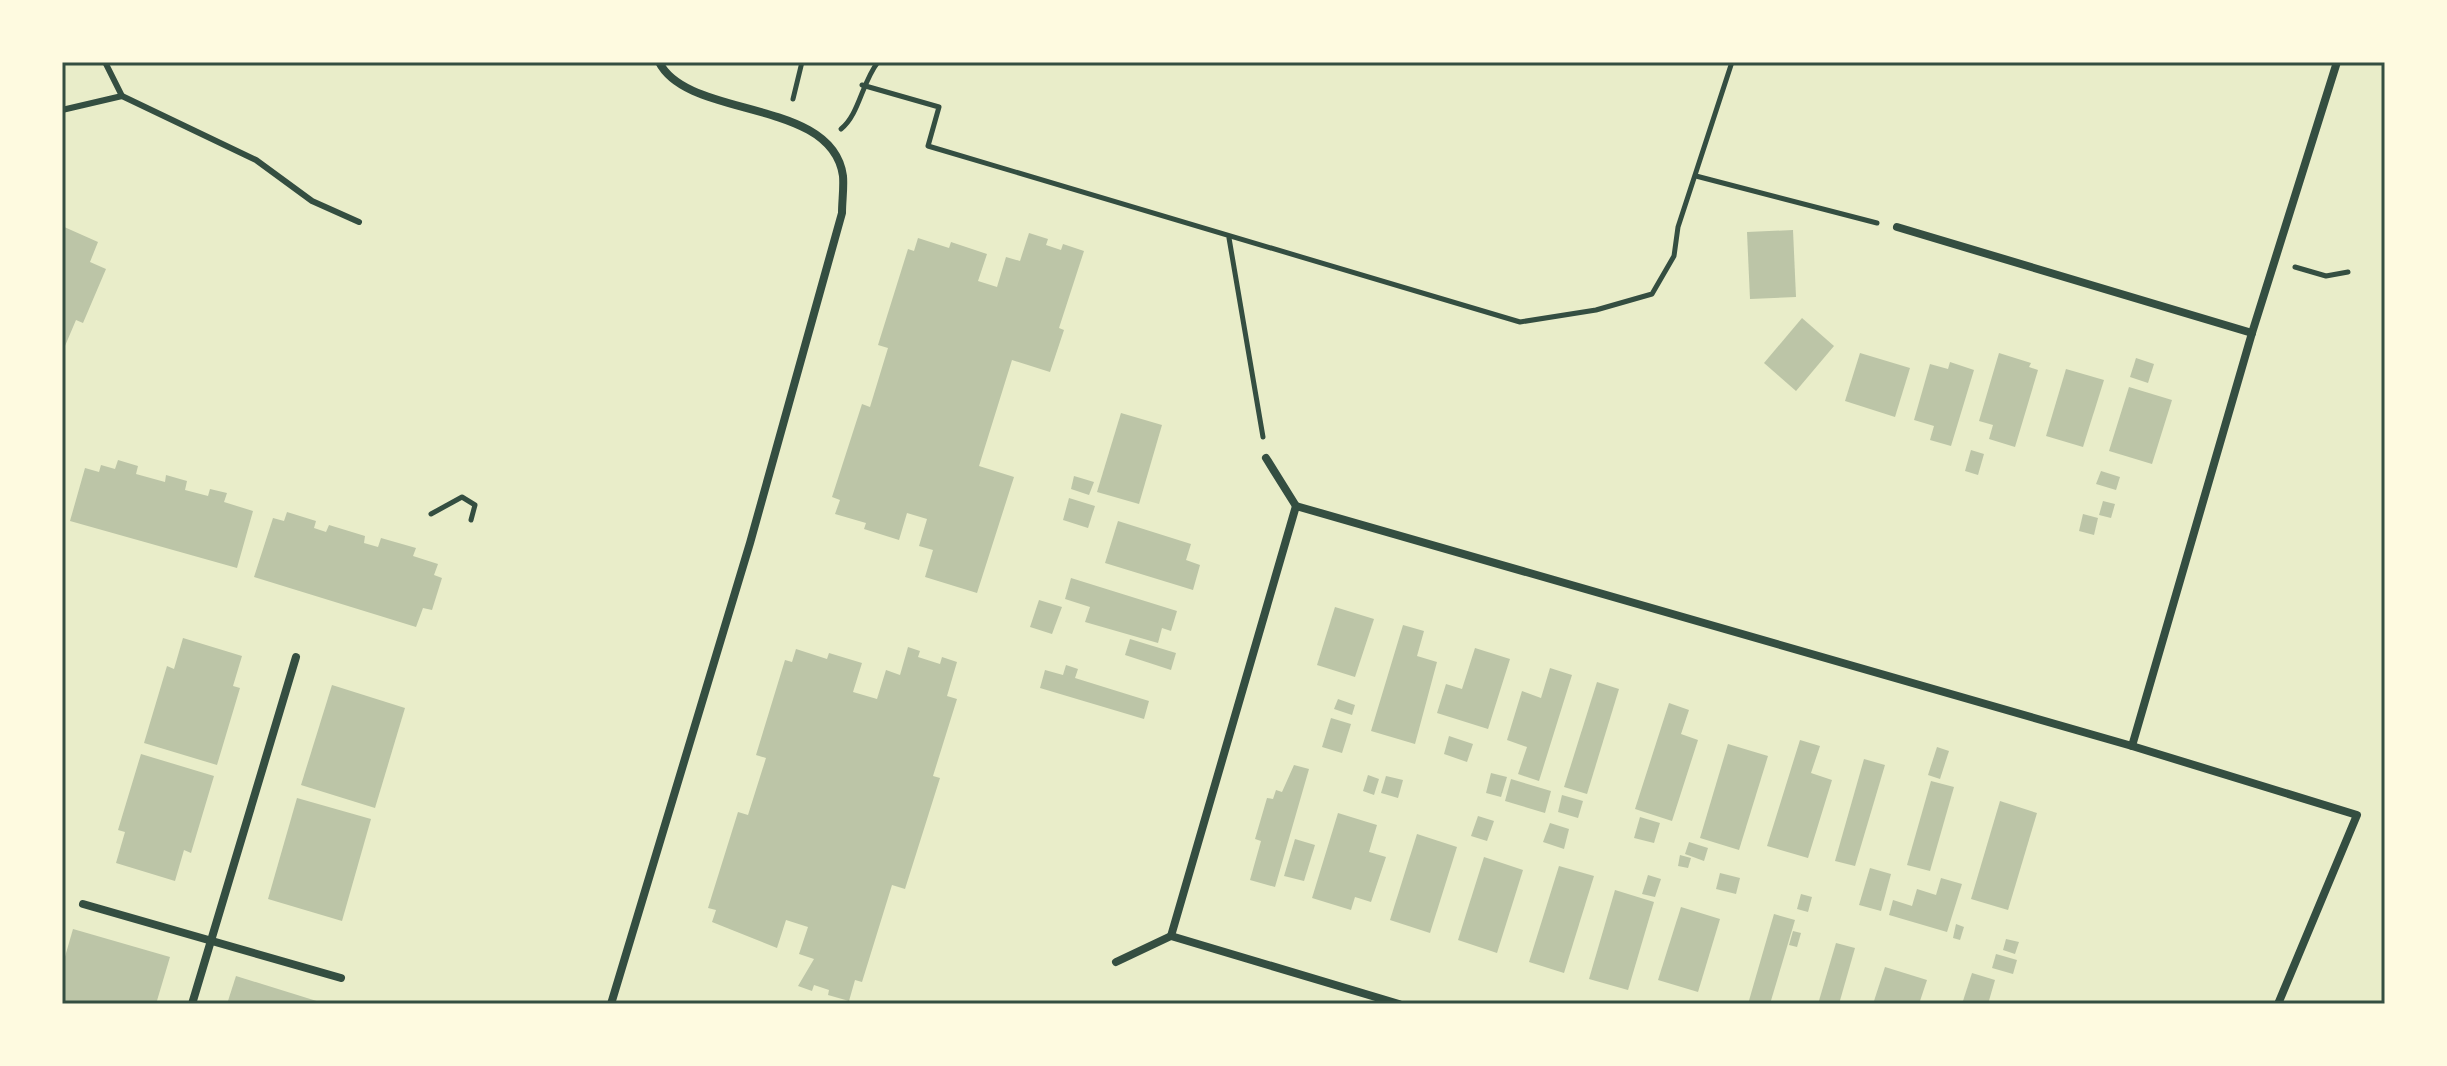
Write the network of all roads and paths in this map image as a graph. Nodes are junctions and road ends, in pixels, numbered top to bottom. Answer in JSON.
{"nodes":[{"id":1,"x":105,"y":62,"type":"edge"},
{"id":2,"x":659,"y":62,"type":"edge"},
{"id":3,"x":802,"y":62,"type":"edge"},
{"id":4,"x":878,"y":62,"type":"edge"},
{"id":5,"x":1732,"y":62,"type":"edge"},
{"id":6,"x":2337,"y":62,"type":"edge"},
{"id":7,"x":862,"y":85,"type":"junction"},
{"id":8,"x":122,"y":96,"type":"junction"},
{"id":9,"x":62,"y":110,"type":"edge"},
{"id":10,"x":788,"y":119,"type":"junction"},
{"id":11,"x":825,"y":142,"type":"junction"},
{"id":12,"x":1696,"y":176,"type":"junction"},
{"id":13,"x":359,"y":222,"type":"dead end"},
{"id":14,"x":1897,"y":227,"type":"joint"},
{"id":15,"x":1229,"y":238,"type":"junction"},
{"id":16,"x":2274,"y":261,"type":"junction"},
{"id":17,"x":2348,"y":272,"type":"dead end"},
{"id":18,"x":2252,"y":333,"type":"junction"},
{"id":19,"x":1266,"y":458,"type":"joint"},
{"id":20,"x":1296,"y":506,"type":"junction"},
{"id":21,"x":431,"y":514,"type":"dead end"},
{"id":22,"x":471,"y":520,"type":"dead end"},
{"id":23,"x":296,"y":657,"type":"dead end"},
{"id":24,"x":2132,"y":746,"type":"junction"},
{"id":25,"x":83,"y":904,"type":"dead end"},
{"id":26,"x":1171,"y":936,"type":"junction"},
{"id":27,"x":211,"y":940,"type":"junction"},
{"id":28,"x":1116,"y":962,"type":"dead end"},
{"id":29,"x":341,"y":978,"type":"dead end"},
{"id":30,"x":192,"y":1004,"type":"edge"},
{"id":31,"x":611,"y":1004,"type":"edge"},
{"id":32,"x":1399,"y":1004,"type":"edge"},
{"id":33,"x":2278,"y":1004,"type":"edge"}],
"edges":[{"from":1,"to":8,"type":"lane"},
{"from":2,"to":10,"type":"street"},
{"from":3,"to":10,"type":"path"},
{"from":4,"to":7,"type":"path"},
{"from":5,"to":12,"type":"path"},
{"from":6,"to":16,"type":"street"},
{"from":7,"to":11,"type":"path"},
{"from":7,"to":15,"type":"path"},
{"from":8,"to":9,"type":"lane"},
{"from":8,"to":13,"type":"lane"},
{"from":10,"to":11,"type":"street"},
{"from":11,"to":31,"type":"street"},
{"from":12,"to":14,"type":"path"},
{"from":12,"to":15,"type":"path"},
{"from":14,"to":18,"type":"street"},
{"from":15,"to":19,"type":"path"},
{"from":16,"to":17,"type":"path"},
{"from":16,"to":18,"type":"street"},
{"from":18,"to":24,"type":"street"},
{"from":19,"to":20,"type":"street"},
{"from":20,"to":24,"type":"street"},
{"from":20,"to":26,"type":"street"},
{"from":21,"to":22,"type":"path"},
{"from":23,"to":27,"type":"street"},
{"from":24,"to":33,"type":"street"},
{"from":25,"to":27,"type":"street"},
{"from":26,"to":28,"type":"street"},
{"from":26,"to":32,"type":"street"},
{"from":27,"to":29,"type":"street"},
{"from":27,"to":30,"type":"street"}]}
